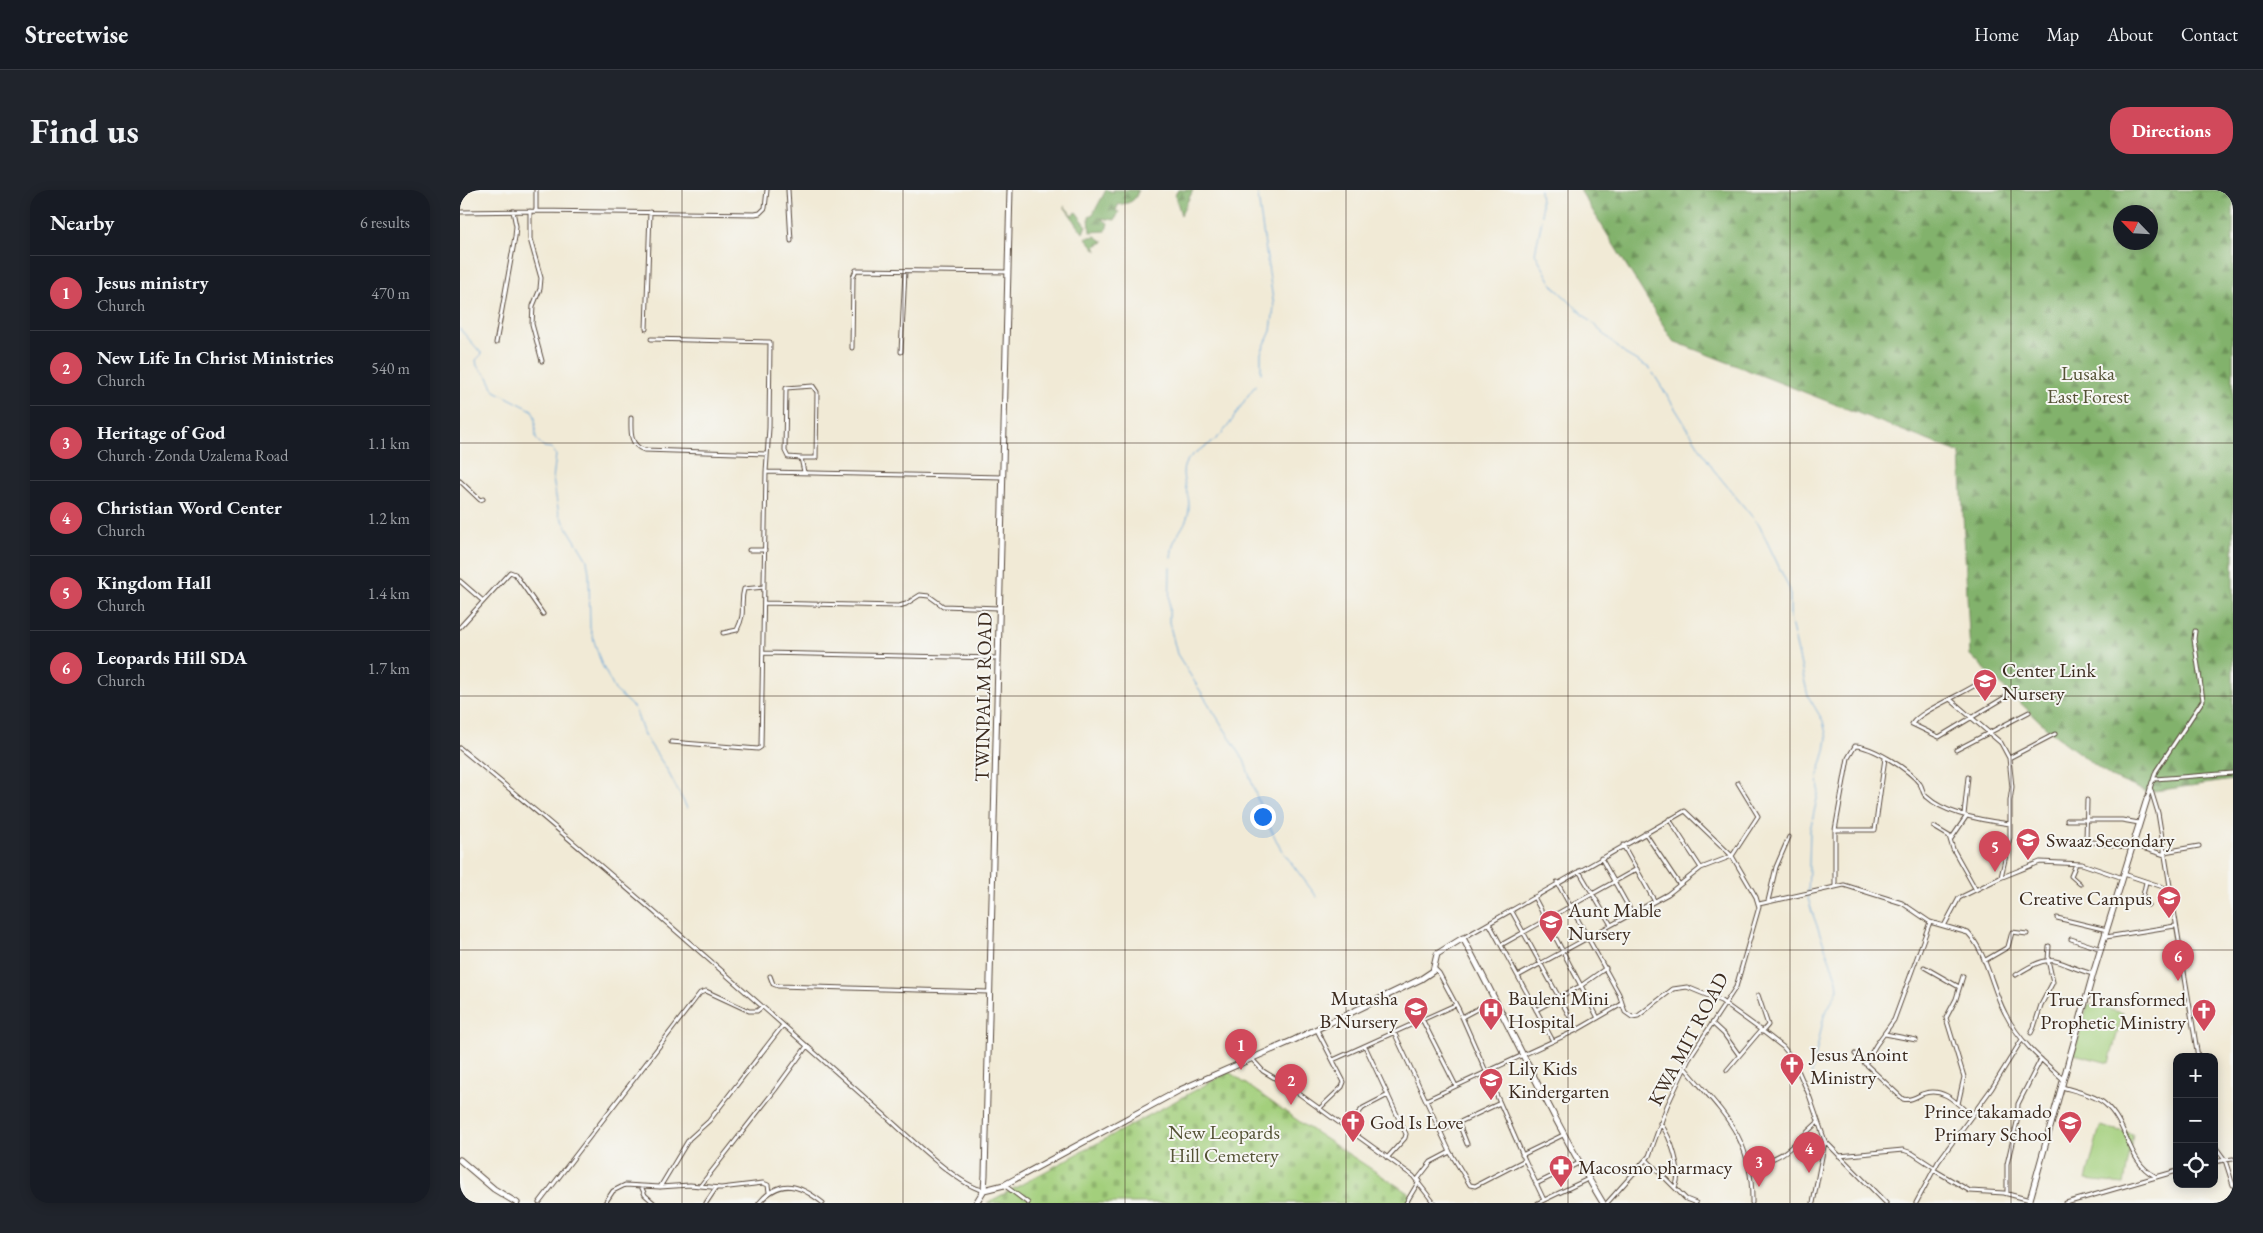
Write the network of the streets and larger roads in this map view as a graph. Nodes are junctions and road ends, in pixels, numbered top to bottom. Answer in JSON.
{"nodes":[{"id":1,"x":536,"y":190,"type":"edge"},
{"id":2,"x":767,"y":190,"type":"edge"},
{"id":3,"x":788,"y":190,"type":"edge"},
{"id":4,"x":1010,"y":190,"type":"edge"},
{"id":5,"x":530,"y":211,"type":"junction"},
{"id":6,"x":536,"y":211,"type":"junction"},
{"id":7,"x":460,"y":212,"type":"edge"},
{"id":8,"x":513,"y":212,"type":"junction"},
{"id":9,"x":650,"y":212,"type":"junction"},
{"id":10,"x":791,"y":241,"type":"dead end"},
{"id":11,"x":905,"y":270,"type":"junction"},
{"id":12,"x":1008,"y":272,"type":"junction"},
{"id":13,"x":646,"y":329,"type":"dead end"},
{"id":14,"x":651,"y":339,"type":"dead end"},
{"id":15,"x":496,"y":344,"type":"dead end"},
{"id":16,"x":852,"y":348,"type":"dead end"},
{"id":17,"x":901,"y":352,"type":"dead end"},
{"id":18,"x":542,"y":360,"type":"dead end"},
{"id":19,"x":632,"y":418,"type":"dead end"},
{"id":20,"x":767,"y":454,"type":"junction"},
{"id":21,"x":801,"y":458,"type":"junction"},
{"id":22,"x":766,"y":472,"type":"junction"},
{"id":23,"x":804,"y":472,"type":"junction"},
{"id":24,"x":1003,"y":477,"type":"junction"},
{"id":25,"x":460,"y":481,"type":"edge"},
{"id":26,"x":484,"y":499,"type":"dead end"},
{"id":27,"x":749,"y":550,"type":"dead end"},
{"id":28,"x":765,"y":550,"type":"junction"},
{"id":29,"x":460,"y":581,"type":"edge"},
{"id":30,"x":764,"y":587,"type":"junction"},
{"id":31,"x":483,"y":601,"type":"junction"},
{"id":32,"x":764,"y":603,"type":"junction"},
{"id":33,"x":1000,"y":608,"type":"junction"},
{"id":34,"x":543,"y":614,"type":"dead end"},
{"id":35,"x":460,"y":627,"type":"edge"},
{"id":36,"x":2195,"y":631,"type":"dead end"},
{"id":37,"x":723,"y":633,"type":"dead end"},
{"id":38,"x":764,"y":653,"type":"junction"},
{"id":39,"x":999,"y":658,"type":"junction"},
{"id":40,"x":1989,"y":676,"type":"dead end"},
{"id":41,"x":2009,"y":695,"type":"dead end"},
{"id":42,"x":1950,"y":700,"type":"junction"},
{"id":43,"x":2029,"y":712,"type":"dead end"},
{"id":44,"x":1970,"y":716,"type":"junction"},
{"id":45,"x":1989,"y":732,"type":"junction"},
{"id":46,"x":2054,"y":734,"type":"dead end"},
{"id":47,"x":671,"y":742,"type":"dead end"},
{"id":48,"x":460,"y":748,"type":"edge"},
{"id":49,"x":1956,"y":750,"type":"dead end"},
{"id":50,"x":1885,"y":758,"type":"junction"},
{"id":51,"x":2009,"y":758,"type":"junction"},
{"id":52,"x":2233,"y":773,"type":"edge"},
{"id":53,"x":1968,"y":777,"type":"dead end"},
{"id":54,"x":2153,"y":780,"type":"junction"},
{"id":55,"x":1738,"y":783,"type":"dead end"},
{"id":56,"x":2150,"y":787,"type":"junction"},
{"id":57,"x":2147,"y":799,"type":"joint"},
{"id":58,"x":2087,"y":800,"type":"dead end"},
{"id":59,"x":1965,"y":816,"type":"junction"},
{"id":60,"x":1669,"y":819,"type":"junction"},
{"id":61,"x":2066,"y":820,"type":"dead end"},
{"id":62,"x":2087,"y":820,"type":"junction"},
{"id":63,"x":2139,"y":823,"type":"junction"},
{"id":64,"x":2010,"y":824,"type":"junction"},
{"id":65,"x":1934,"y":827,"type":"dead end"},
{"id":66,"x":1835,"y":830,"type":"junction"},
{"id":67,"x":1645,"y":833,"type":"junction"},
{"id":68,"x":1789,"y":837,"type":"dead end"},
{"id":69,"x":1951,"y":839,"type":"junction"},
{"id":70,"x":1623,"y":845,"type":"junction"},
{"id":71,"x":2132,"y":846,"type":"junction"},
{"id":72,"x":2199,"y":846,"type":"dead end"},
{"id":73,"x":2164,"y":853,"type":"junction"},
{"id":74,"x":1732,"y":856,"type":"junction"},
{"id":75,"x":1601,"y":858,"type":"junction"},
{"id":76,"x":2076,"y":864,"type":"junction"},
{"id":77,"x":1701,"y":868,"type":"junction"},
{"id":78,"x":1637,"y":869,"type":"junction"},
{"id":79,"x":1579,"y":871,"type":"junction"},
{"id":80,"x":2124,"y":876,"type":"junction"},
{"id":81,"x":2000,"y":878,"type":"junction"},
{"id":82,"x":1557,"y":882,"type":"junction"},
{"id":83,"x":1614,"y":882,"type":"junction"},
{"id":84,"x":2146,"y":882,"type":"junction"},
{"id":85,"x":1679,"y":884,"type":"junction"},
{"id":86,"x":2080,"y":884,"type":"dead end"},
{"id":87,"x":1835,"y":886,"type":"junction"},
{"id":88,"x":2169,"y":889,"type":"junction"},
{"id":89,"x":1976,"y":890,"type":"junction"},
{"id":90,"x":1591,"y":894,"type":"junction"},
{"id":91,"x":1534,"y":897,"type":"junction"},
{"id":92,"x":1654,"y":900,"type":"junction"},
{"id":93,"x":1768,"y":901,"type":"junction"},
{"id":94,"x":1759,"y":904,"type":"junction"},
{"id":95,"x":1570,"y":906,"type":"junction"},
{"id":96,"x":2148,"y":906,"type":"dead end"},
{"id":97,"x":1511,"y":910,"type":"junction"},
{"id":98,"x":1632,"y":913,"type":"junction"},
{"id":99,"x":2057,"y":918,"type":"dead end"},
{"id":100,"x":1547,"y":921,"type":"junction"},
{"id":101,"x":1930,"y":922,"type":"junction"},
{"id":102,"x":1489,"y":923,"type":"junction"},
{"id":103,"x":1611,"y":925,"type":"junction"},
{"id":104,"x":1944,"y":926,"type":"junction"},
{"id":105,"x":2175,"y":926,"type":"junction"},
{"id":106,"x":2108,"y":930,"type":"junction"},
{"id":107,"x":1524,"y":934,"type":"junction"},
{"id":108,"x":2027,"y":934,"type":"dead end"},
{"id":109,"x":1587,"y":937,"type":"junction"},
{"id":110,"x":2106,"y":937,"type":"junction"},
{"id":111,"x":1463,"y":938,"type":"junction"},
{"id":112,"x":2071,"y":939,"type":"dead end"},
{"id":113,"x":1501,"y":945,"type":"junction"},
{"id":114,"x":2049,"y":946,"type":"dead end"},
{"id":115,"x":2101,"y":949,"type":"junction"},
{"id":116,"x":1563,"y":952,"type":"junction"},
{"id":117,"x":2048,"y":960,"type":"junction"},
{"id":118,"x":1984,"y":961,"type":"junction"},
{"id":119,"x":1540,"y":964,"type":"junction"},
{"id":120,"x":1924,"y":967,"type":"dead end"},
{"id":121,"x":1434,"y":968,"type":"junction"},
{"id":122,"x":1606,"y":968,"type":"junction"},
{"id":123,"x":2093,"y":974,"type":"junction"},
{"id":124,"x":2016,"y":975,"type":"dead end"},
{"id":125,"x":770,"y":976,"type":"dead end"},
{"id":126,"x":1518,"y":976,"type":"junction"},
{"id":127,"x":1963,"y":976,"type":"dead end"},
{"id":128,"x":1582,"y":984,"type":"junction"},
{"id":129,"x":1959,"y":987,"type":"junction"},
{"id":130,"x":990,"y":992,"type":"junction"},
{"id":131,"x":1758,"y":995,"type":"dead end"},
{"id":132,"x":1559,"y":997,"type":"junction"},
{"id":133,"x":1496,"y":999,"type":"junction"},
{"id":134,"x":1455,"y":1004,"type":"junction"},
{"id":135,"x":1622,"y":1004,"type":"junction"},
{"id":136,"x":1725,"y":1004,"type":"junction"},
{"id":137,"x":762,"y":1007,"type":"junction"},
{"id":138,"x":1536,"y":1010,"type":"junction"},
{"id":139,"x":1462,"y":1017,"type":"junction"},
{"id":140,"x":1598,"y":1018,"type":"junction"},
{"id":141,"x":1422,"y":1019,"type":"junction"},
{"id":142,"x":1712,"y":1023,"type":"junction"},
{"id":143,"x":783,"y":1025,"type":"junction"},
{"id":144,"x":1317,"y":1030,"type":"junction"},
{"id":145,"x":1577,"y":1030,"type":"junction"},
{"id":146,"x":1762,"y":1031,"type":"junction"},
{"id":147,"x":1394,"y":1032,"type":"junction"},
{"id":148,"x":2030,"y":1033,"type":"dead end"},
{"id":149,"x":1885,"y":1034,"type":"junction"},
{"id":150,"x":1916,"y":1040,"type":"dead end"},
{"id":151,"x":2022,"y":1040,"type":"junction"},
{"id":152,"x":1553,"y":1041,"type":"junction"},
{"id":153,"x":807,"y":1046,"type":"junction"},
{"id":154,"x":1365,"y":1046,"type":"junction"},
{"id":155,"x":2197,"y":1053,"type":"edge"},
{"id":156,"x":1855,"y":1054,"type":"dead end"},
{"id":157,"x":1524,"y":1055,"type":"junction"},
{"id":158,"x":1739,"y":1055,"type":"junction"},
{"id":159,"x":1251,"y":1058,"type":"junction"},
{"id":160,"x":1333,"y":1060,"type":"junction"},
{"id":161,"x":2041,"y":1060,"type":"junction"},
{"id":162,"x":1865,"y":1064,"type":"junction"},
{"id":163,"x":1685,"y":1068,"type":"junction"},
{"id":164,"x":1727,"y":1070,"type":"dead end"},
{"id":165,"x":1485,"y":1071,"type":"junction"},
{"id":166,"x":2064,"y":1080,"type":"junction"},
{"id":167,"x":1456,"y":1086,"type":"junction"},
{"id":168,"x":2062,"y":1086,"type":"junction"},
{"id":169,"x":1388,"y":1095,"type":"junction"},
{"id":170,"x":1426,"y":1100,"type":"junction"},
{"id":171,"x":1500,"y":1103,"type":"junction"},
{"id":172,"x":1958,"y":1104,"type":"junction"},
{"id":173,"x":1320,"y":1109,"type":"junction"},
{"id":174,"x":1972,"y":1116,"type":"junction"},
{"id":175,"x":1660,"y":1123,"type":"junction"},
{"id":176,"x":1818,"y":1123,"type":"junction"},
{"id":177,"x":1459,"y":1124,"type":"junction"},
{"id":178,"x":1346,"y":1127,"type":"junction"},
{"id":179,"x":1440,"y":1131,"type":"junction"},
{"id":180,"x":1563,"y":1135,"type":"junction"},
{"id":181,"x":1826,"y":1141,"type":"junction"},
{"id":182,"x":1466,"y":1144,"type":"dead end"},
{"id":183,"x":2218,"y":1150,"type":"edge"},
{"id":184,"x":1450,"y":1152,"type":"junction"},
{"id":185,"x":1522,"y":1155,"type":"junction"},
{"id":186,"x":1839,"y":1156,"type":"junction"},
{"id":187,"x":1388,"y":1158,"type":"junction"},
{"id":188,"x":2233,"y":1159,"type":"edge"},
{"id":189,"x":460,"y":1160,"type":"edge"},
{"id":190,"x":1524,"y":1160,"type":"junction"},
{"id":191,"x":1647,"y":1160,"type":"junction"},
{"id":192,"x":2225,"y":1160,"type":"junction"},
{"id":193,"x":2218,"y":1161,"type":"edge"},
{"id":194,"x":1579,"y":1163,"type":"junction"},
{"id":195,"x":1749,"y":1166,"type":"junction"},
{"id":196,"x":1934,"y":1169,"type":"junction"},
{"id":197,"x":2173,"y":1172,"type":"edge"},
{"id":198,"x":2155,"y":1176,"type":"junction"},
{"id":199,"x":1588,"y":1179,"type":"junction"},
{"id":200,"x":1418,"y":1181,"type":"junction"},
{"id":201,"x":1536,"y":1184,"type":"junction"},
{"id":202,"x":641,"y":1185,"type":"junction"},
{"id":203,"x":1004,"y":1185,"type":"junction"},
{"id":204,"x":2233,"y":1185,"type":"edge"},
{"id":205,"x":700,"y":1186,"type":"junction"},
{"id":206,"x":1675,"y":1187,"type":"junction"},
{"id":207,"x":660,"y":1188,"type":"junction"},
{"id":208,"x":716,"y":1188,"type":"junction"},
{"id":209,"x":984,"y":1190,"type":"junction"},
{"id":210,"x":769,"y":1192,"type":"junction"},
{"id":211,"x":2006,"y":1194,"type":"junction"},
{"id":212,"x":1544,"y":1200,"type":"junction"},
{"id":213,"x":2030,"y":1202,"type":"edge"},
{"id":214,"x":517,"y":1203,"type":"edge"},
{"id":215,"x":540,"y":1203,"type":"edge"},
{"id":216,"x":605,"y":1203,"type":"edge"},
{"id":217,"x":654,"y":1203,"type":"edge"},
{"id":218,"x":706,"y":1203,"type":"edge"},
{"id":219,"x":759,"y":1203,"type":"edge"},
{"id":220,"x":823,"y":1203,"type":"edge"},
{"id":221,"x":976,"y":1203,"type":"edge"},
{"id":222,"x":1028,"y":1203,"type":"edge"},
{"id":223,"x":1406,"y":1203,"type":"edge"},
{"id":224,"x":1434,"y":1203,"type":"edge"},
{"id":225,"x":1538,"y":1203,"type":"edge"},
{"id":226,"x":1603,"y":1203,"type":"edge"},
{"id":227,"x":1607,"y":1203,"type":"edge"},
{"id":228,"x":1696,"y":1203,"type":"edge"},
{"id":229,"x":1752,"y":1203,"type":"edge"},
{"id":230,"x":1813,"y":1203,"type":"edge"},
{"id":231,"x":1886,"y":1203,"type":"edge"},
{"id":232,"x":1916,"y":1203,"type":"edge"},
{"id":233,"x":2066,"y":1203,"type":"edge"}],
"edges":[{"from":1,"to":6,"type":"street"},
{"from":2,"to":9,"type":"street"},
{"from":3,"to":10,"type":"street"},
{"from":4,"to":12,"type":"street","name":"TWINPALM ROAD"},
{"from":5,"to":6,"type":"street"},
{"from":5,"to":8,"type":"street"},
{"from":5,"to":18,"type":"street"},
{"from":6,"to":9,"type":"street"},
{"from":7,"to":8,"type":"street"},
{"from":8,"to":15,"type":"street"},
{"from":9,"to":13,"type":"street"},
{"from":11,"to":12,"type":"street"},
{"from":11,"to":16,"type":"street"},
{"from":11,"to":17,"type":"street"},
{"from":12,"to":24,"type":"street","name":"TWINPALM ROAD"},
{"from":14,"to":20,"type":"street"},
{"from":19,"to":20,"type":"street"},
{"from":20,"to":22,"type":"street"},
{"from":21,"to":21,"type":"street"},
{"from":21,"to":23,"type":"street"},
{"from":22,"to":23,"type":"street"},
{"from":22,"to":28,"type":"street"},
{"from":23,"to":24,"type":"street"},
{"from":24,"to":33,"type":"street","name":"TWINPALM ROAD"},
{"from":25,"to":26,"type":"street"},
{"from":27,"to":28,"type":"street"},
{"from":28,"to":30,"type":"street"},
{"from":29,"to":31,"type":"street"},
{"from":30,"to":32,"type":"street"},
{"from":30,"to":37,"type":"street"},
{"from":31,"to":34,"type":"street"},
{"from":31,"to":35,"type":"street"},
{"from":32,"to":33,"type":"street"},
{"from":32,"to":38,"type":"street"},
{"from":33,"to":39,"type":"street","name":"TWINPALM ROAD"},
{"from":36,"to":54,"type":"street"},
{"from":38,"to":39,"type":"street"},
{"from":38,"to":47,"type":"street"},
{"from":39,"to":130,"type":"street","name":"TWINPALM ROAD"},
{"from":40,"to":42,"type":"street"},
{"from":41,"to":44,"type":"street"},
{"from":42,"to":44,"type":"street"},
{"from":42,"to":44,"type":"street"},
{"from":43,"to":45,"type":"street"},
{"from":44,"to":45,"type":"street"},
{"from":45,"to":49,"type":"street"},
{"from":45,"to":51,"type":"street"},
{"from":46,"to":51,"type":"street"},
{"from":48,"to":137,"type":"street"},
{"from":50,"to":59,"type":"street"},
{"from":50,"to":66,"type":"street"},
{"from":50,"to":66,"type":"street"},
{"from":51,"to":64,"type":"street"},
{"from":52,"to":54,"type":"street"},
{"from":53,"to":59,"type":"street"},
{"from":54,"to":56,"type":"street"},
{"from":55,"to":74,"type":"street"},
{"from":56,"to":57,"type":"street"},
{"from":56,"to":73,"type":"street"},
{"from":57,"to":63,"type":"street"},
{"from":58,"to":62,"type":"street"},
{"from":59,"to":64,"type":"street"},
{"from":59,"to":69,"type":"street"},
{"from":60,"to":67,"type":"street"},
{"from":60,"to":74,"type":"street"},
{"from":60,"to":77,"type":"street"},
{"from":61,"to":62,"type":"street"},
{"from":62,"to":63,"type":"street"},
{"from":62,"to":71,"type":"street"},
{"from":63,"to":71,"type":"street"},
{"from":64,"to":81,"type":"street"},
{"from":65,"to":69,"type":"street"},
{"from":66,"to":87,"type":"street"},
{"from":67,"to":70,"type":"street"},
{"from":67,"to":85,"type":"street"},
{"from":68,"to":93,"type":"street"},
{"from":69,"to":89,"type":"street"},
{"from":70,"to":75,"type":"street"},
{"from":70,"to":78,"type":"street"},
{"from":71,"to":73,"type":"street"},
{"from":71,"to":80,"type":"street"},
{"from":72,"to":73,"type":"street"},
{"from":73,"to":88,"type":"street"},
{"from":74,"to":77,"type":"street"},
{"from":74,"to":94,"type":"street"},
{"from":75,"to":79,"type":"street"},
{"from":75,"to":83,"type":"street"},
{"from":76,"to":80,"type":"street"},
{"from":76,"to":81,"type":"street"},
{"from":76,"to":86,"type":"street"},
{"from":77,"to":85,"type":"street"},
{"from":78,"to":83,"type":"street"},
{"from":78,"to":92,"type":"street"},
{"from":79,"to":82,"type":"street"},
{"from":79,"to":90,"type":"street"},
{"from":80,"to":84,"type":"street"},
{"from":80,"to":106,"type":"street"},
{"from":81,"to":89,"type":"street"},
{"from":82,"to":91,"type":"street"},
{"from":82,"to":95,"type":"street"},
{"from":83,"to":90,"type":"street"},
{"from":83,"to":98,"type":"street"},
{"from":84,"to":88,"type":"street"},
{"from":84,"to":96,"type":"street"},
{"from":85,"to":92,"type":"street"},
{"from":87,"to":93,"type":"street"},
{"from":87,"to":101,"type":"street"},
{"from":88,"to":105,"type":"street"},
{"from":89,"to":104,"type":"street"},
{"from":90,"to":95,"type":"street"},
{"from":90,"to":103,"type":"street"},
{"from":91,"to":97,"type":"street"},
{"from":91,"to":100,"type":"street"},
{"from":92,"to":98,"type":"street"},
{"from":93,"to":94,"type":"street"},
{"from":94,"to":136,"type":"street","name":"KWA MIT ROAD"},
{"from":95,"to":100,"type":"street"},
{"from":95,"to":109,"type":"street"},
{"from":97,"to":102,"type":"street"},
{"from":97,"to":107,"type":"street"},
{"from":98,"to":103,"type":"street"},
{"from":99,"to":106,"type":"street"},
{"from":100,"to":107,"type":"street"},
{"from":100,"to":116,"type":"street"},
{"from":101,"to":104,"type":"street"},
{"from":101,"to":149,"type":"street"},
{"from":102,"to":111,"type":"street"},
{"from":102,"to":113,"type":"street"},
{"from":103,"to":109,"type":"street"},
{"from":104,"to":118,"type":"street"},
{"from":105,"to":110,"type":"street"},
{"from":105,"to":155,"type":"street"},
{"from":106,"to":110,"type":"street"},
{"from":107,"to":113,"type":"street"},
{"from":107,"to":119,"type":"street"},
{"from":108,"to":118,"type":"street"},
{"from":109,"to":116,"type":"street"},
{"from":109,"to":122,"type":"street"},
{"from":110,"to":115,"type":"street"},
{"from":111,"to":121,"type":"street"},
{"from":111,"to":133,"type":"street"},
{"from":112,"to":115,"type":"street"},
{"from":113,"to":126,"type":"street"},
{"from":114,"to":117,"type":"street"},
{"from":115,"to":123,"type":"street"},
{"from":116,"to":119,"type":"street"},
{"from":116,"to":128,"type":"street"},
{"from":117,"to":123,"type":"street"},
{"from":117,"to":124,"type":"street"},
{"from":117,"to":148,"type":"street"},
{"from":118,"to":151,"type":"street"},
{"from":119,"to":126,"type":"street"},
{"from":119,"to":132,"type":"street"},
{"from":120,"to":129,"type":"street"},
{"from":121,"to":134,"type":"street"},
{"from":121,"to":144,"type":"street"},
{"from":122,"to":128,"type":"street"},
{"from":122,"to":135,"type":"street"},
{"from":123,"to":166,"type":"street"},
{"from":125,"to":130,"type":"street"},
{"from":126,"to":138,"type":"street"},
{"from":127,"to":129,"type":"street"},
{"from":128,"to":132,"type":"street"},
{"from":128,"to":140,"type":"street"},
{"from":129,"to":172,"type":"street"},
{"from":130,"to":209,"type":"street","name":"TWINPALM ROAD"},
{"from":131,"to":146,"type":"street"},
{"from":132,"to":138,"type":"street"},
{"from":132,"to":145,"type":"street"},
{"from":133,"to":139,"type":"street"},
{"from":133,"to":157,"type":"street"},
{"from":134,"to":139,"type":"street"},
{"from":134,"to":141,"type":"street"},
{"from":135,"to":136,"type":"street"},
{"from":135,"to":140,"type":"street"},
{"from":136,"to":142,"type":"street","name":"KWA MIT ROAD"},
{"from":136,"to":146,"type":"street"},
{"from":137,"to":143,"type":"street"},
{"from":137,"to":215,"type":"street"},
{"from":138,"to":152,"type":"street"},
{"from":139,"to":165,"type":"street"},
{"from":140,"to":145,"type":"street"},
{"from":141,"to":147,"type":"street"},
{"from":141,"to":167,"type":"street"},
{"from":142,"to":158,"type":"street"},
{"from":142,"to":163,"type":"street","name":"KWA MIT ROAD"},
{"from":143,"to":153,"type":"street"},
{"from":143,"to":207,"type":"street"},
{"from":144,"to":159,"type":"street"},
{"from":144,"to":160,"type":"street"},
{"from":145,"to":152,"type":"street"},
{"from":146,"to":158,"type":"street"},
{"from":146,"to":176,"type":"street"},
{"from":147,"to":154,"type":"street"},
{"from":147,"to":170,"type":"street"},
{"from":149,"to":150,"type":"street"},
{"from":149,"to":162,"type":"street"},
{"from":151,"to":161,"type":"street"},
{"from":151,"to":174,"type":"street"},
{"from":152,"to":157,"type":"street"},
{"from":153,"to":205,"type":"street"},
{"from":153,"to":209,"type":"street"},
{"from":154,"to":160,"type":"street"},
{"from":154,"to":169,"type":"street"},
{"from":156,"to":162,"type":"street"},
{"from":157,"to":165,"type":"street"},
{"from":157,"to":180,"type":"street"},
{"from":158,"to":164,"type":"street"},
{"from":159,"to":173,"type":"street"},
{"from":159,"to":203,"type":"street"},
{"from":160,"to":173,"type":"street"},
{"from":161,"to":166,"type":"street"},
{"from":161,"to":211,"type":"street"},
{"from":162,"to":172,"type":"street"},
{"from":163,"to":175,"type":"street","name":"KWA MIT ROAD"},
{"from":163,"to":195,"type":"street"},
{"from":165,"to":167,"type":"street"},
{"from":165,"to":171,"type":"street"},
{"from":166,"to":168,"type":"street"},
{"from":167,"to":170,"type":"street"},
{"from":168,"to":198,"type":"street"},
{"from":168,"to":213,"type":"street"},
{"from":169,"to":178,"type":"street"},
{"from":169,"to":187,"type":"street"},
{"from":170,"to":179,"type":"street"},
{"from":171,"to":177,"type":"street"},
{"from":171,"to":185,"type":"street"},
{"from":172,"to":174,"type":"street"},
{"from":173,"to":178,"type":"street"},
{"from":174,"to":196,"type":"street"},
{"from":175,"to":191,"type":"street","name":"KWA MIT ROAD"},
{"from":175,"to":206,"type":"street"},
{"from":176,"to":181,"type":"street"},
{"from":176,"to":195,"type":"street"},
{"from":177,"to":179,"type":"street"},
{"from":177,"to":182,"type":"street"},
{"from":178,"to":187,"type":"street"},
{"from":179,"to":184,"type":"street"},
{"from":180,"to":185,"type":"street"},
{"from":180,"to":194,"type":"street"},
{"from":181,"to":186,"type":"street"},
{"from":181,"to":230,"type":"street"},
{"from":183,"to":192,"type":"street"},
{"from":184,"to":190,"type":"street"},
{"from":184,"to":200,"type":"street"},
{"from":185,"to":190,"type":"street"},
{"from":186,"to":196,"type":"street"},
{"from":186,"to":231,"type":"street"},
{"from":187,"to":200,"type":"street"},
{"from":188,"to":192,"type":"street"},
{"from":189,"to":214,"type":"street"},
{"from":190,"to":201,"type":"street"},
{"from":191,"to":206,"type":"street"},
{"from":191,"to":227,"type":"street","name":"KWA MIT ROAD"},
{"from":192,"to":193,"type":"street"},
{"from":192,"to":204,"type":"street"},
{"from":194,"to":199,"type":"street"},
{"from":194,"to":201,"type":"street"},
{"from":195,"to":229,"type":"street"},
{"from":196,"to":211,"type":"street"},
{"from":196,"to":232,"type":"street"},
{"from":197,"to":198,"type":"street"},
{"from":198,"to":233,"type":"street"},
{"from":199,"to":212,"type":"street"},
{"from":199,"to":226,"type":"street"},
{"from":200,"to":223,"type":"street"},
{"from":200,"to":224,"type":"street"},
{"from":201,"to":212,"type":"street"},
{"from":202,"to":207,"type":"street"},
{"from":202,"to":216,"type":"street"},
{"from":202,"to":217,"type":"street"},
{"from":203,"to":209,"type":"street"},
{"from":203,"to":222,"type":"street"},
{"from":205,"to":207,"type":"street"},
{"from":205,"to":208,"type":"street"},
{"from":206,"to":228,"type":"street"},
{"from":208,"to":210,"type":"street"},
{"from":208,"to":218,"type":"street"},
{"from":209,"to":221,"type":"street","name":"TWINPALM ROAD"},
{"from":210,"to":219,"type":"street"},
{"from":210,"to":220,"type":"street"},
{"from":211,"to":213,"type":"street"},
{"from":212,"to":225,"type":"street"}]}
